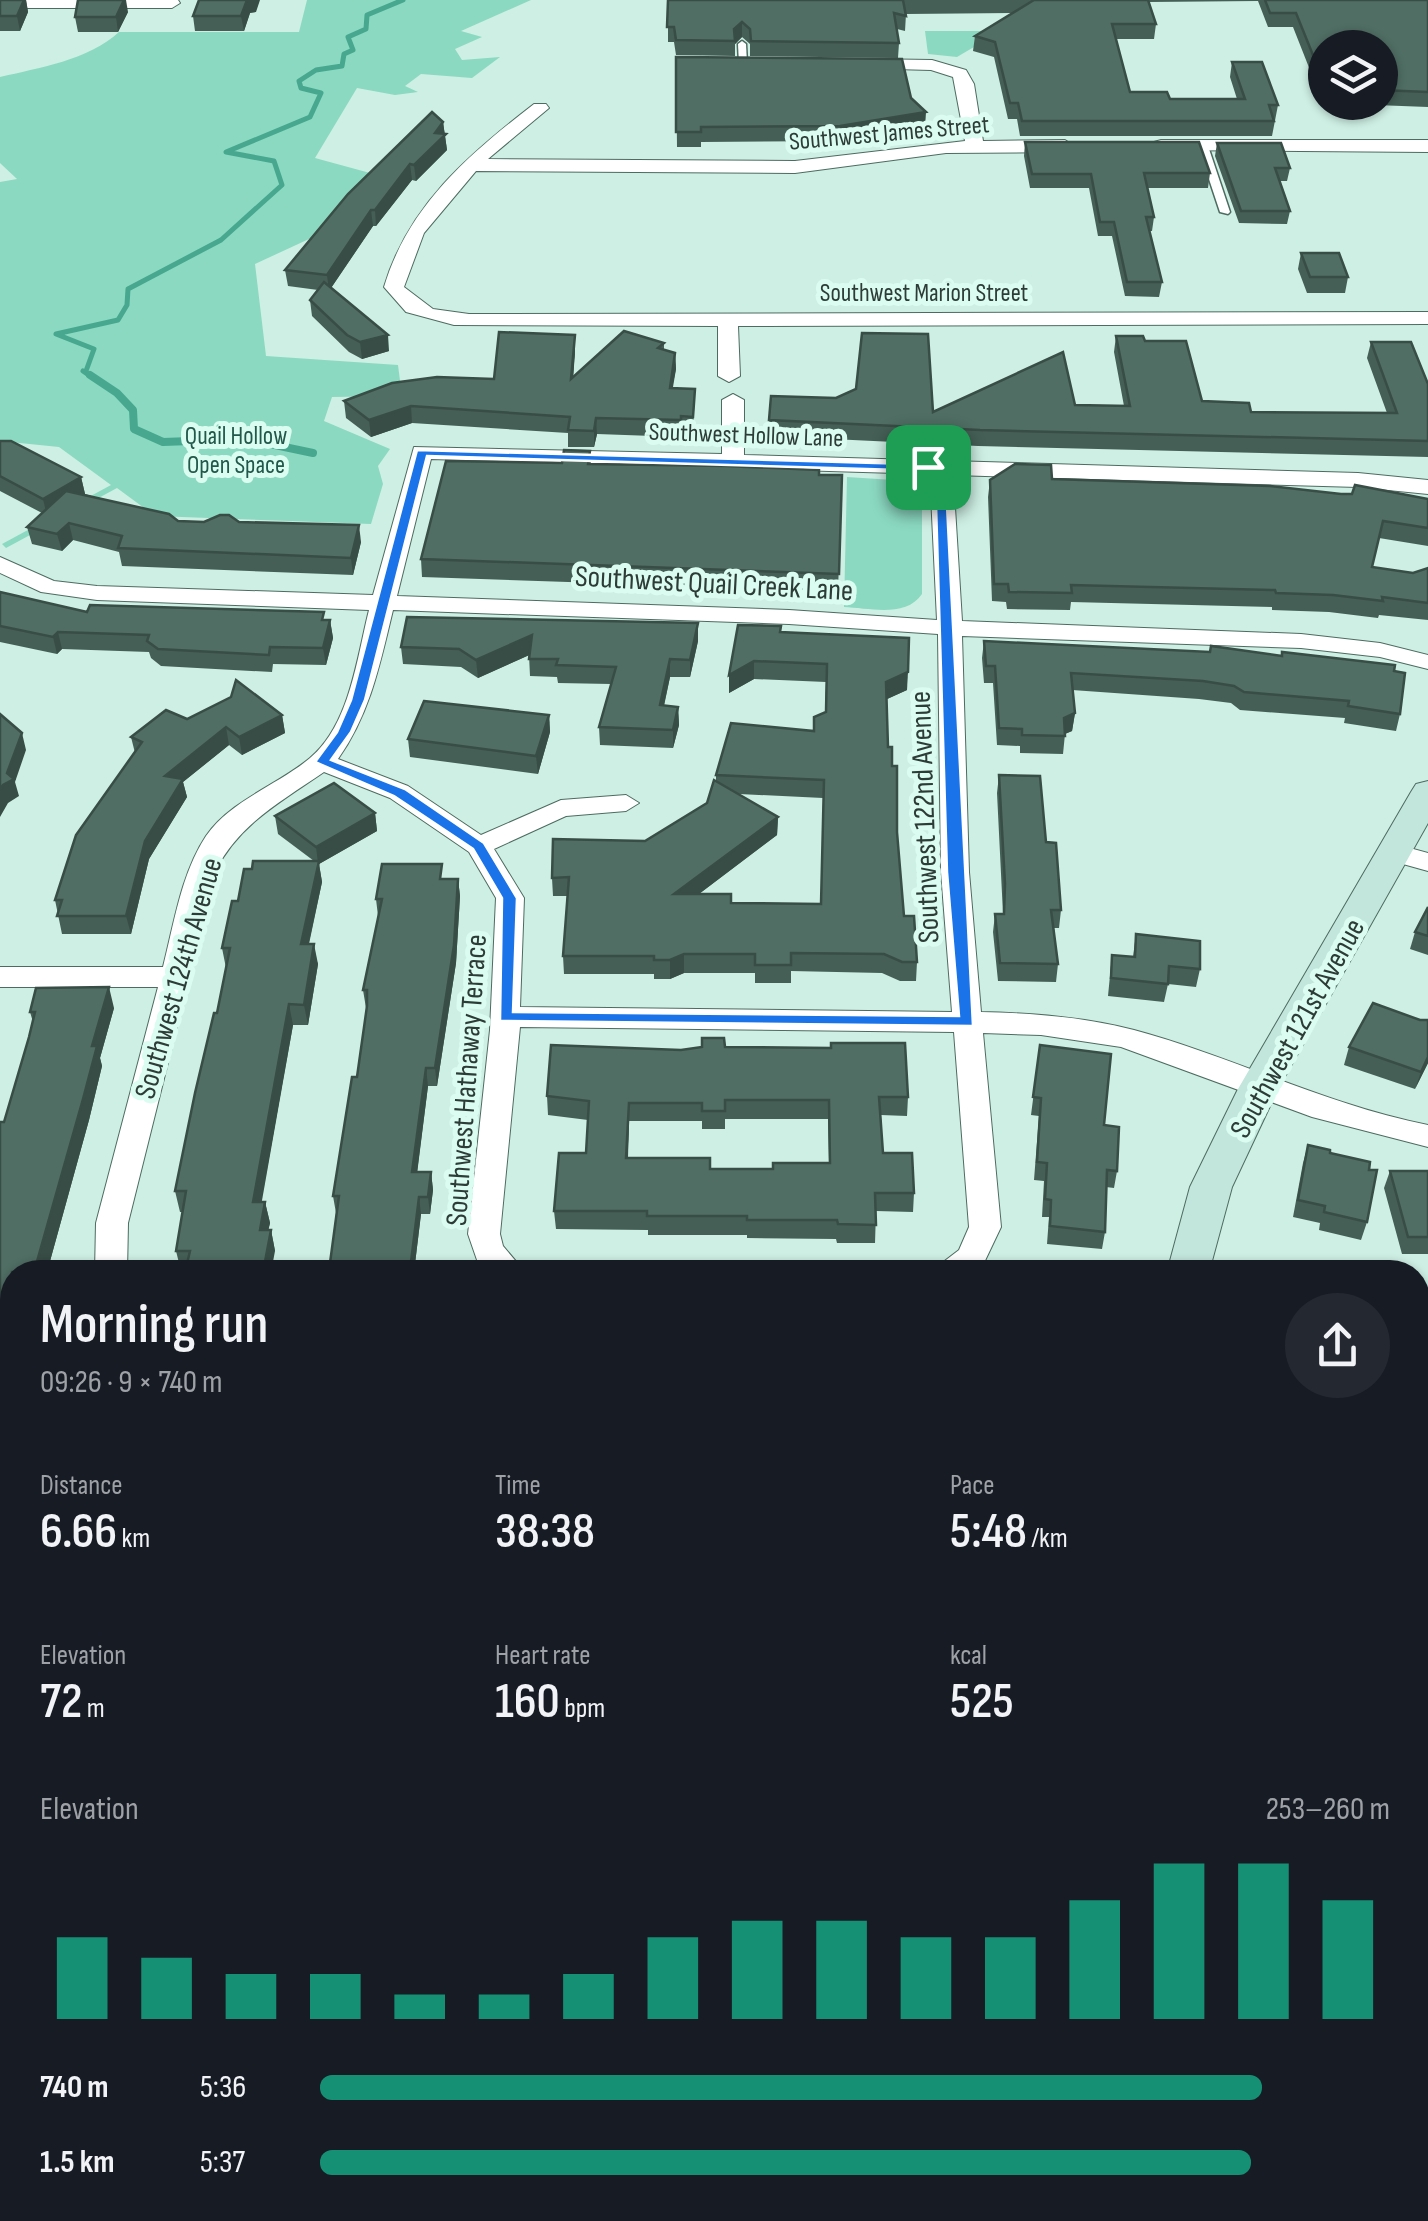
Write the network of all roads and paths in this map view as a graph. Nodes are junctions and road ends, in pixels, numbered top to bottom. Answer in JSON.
{"nodes":[{"id":1,"x":0,"y":3,"type":"edge"},
{"id":2,"x":171,"y":7,"type":"edge"},
{"id":3,"x":742,"y":44,"type":"dead end"},
{"id":4,"x":734,"y":64,"type":"joint"},
{"id":5,"x":767,"y":64,"type":"edge"},
{"id":6,"x":851,"y":64,"type":"edge"},
{"id":7,"x":540,"y":108,"type":"dead end"},
{"id":8,"x":975,"y":146,"type":"junction"},
{"id":9,"x":1093,"y":146,"type":"edge"},
{"id":10,"x":1135,"y":146,"type":"edge"},
{"id":11,"x":1203,"y":146,"type":"junction"},
{"id":12,"x":1428,"y":146,"type":"edge"},
{"id":13,"x":475,"y":165,"type":"junction"},
{"id":14,"x":1224,"y":212,"type":"dead end"},
{"id":15,"x":1428,"y":318,"type":"edge"},
{"id":16,"x":728,"y":319,"type":"junction"},
{"id":17,"x":729,"y":376,"type":"dead end"},
{"id":18,"x":734,"y":400,"type":"dead end"},
{"id":19,"x":422,"y":452,"type":"joint"},
{"id":20,"x":733,"y":460,"type":"junction"},
{"id":21,"x":941,"y":468,"type":"junction"},
{"id":22,"x":1428,"y":487,"type":"edge"},
{"id":23,"x":0,"y":564,"type":"edge"},
{"id":24,"x":382,"y":602,"type":"junction"},
{"id":25,"x":950,"y":628,"type":"junction"},
{"id":26,"x":1428,"y":662,"type":"edge"},
{"id":27,"x":322,"y":762,"type":"junction"},
{"id":28,"x":1428,"y":792,"type":"edge"},
{"id":29,"x":626,"y":803,"type":"dead end"},
{"id":30,"x":479,"y":846,"type":"junction"},
{"id":31,"x":1412,"y":857,"type":"edge"},
{"id":32,"x":0,"y":977,"type":"edge"},
{"id":33,"x":172,"y":977,"type":"junction"},
{"id":34,"x":506,"y":1018,"type":"junction"},
{"id":35,"x":967,"y":1022,"type":"junction"},
{"id":36,"x":1258,"y":1089,"type":"junction"},
{"id":37,"x":1428,"y":1136,"type":"edge"},
{"id":38,"x":111,"y":1260,"type":"edge"},
{"id":39,"x":496,"y":1260,"type":"edge"},
{"id":40,"x":969,"y":1260,"type":"edge"},
{"id":41,"x":1191,"y":1260,"type":"edge"}],
"edges":[{"from":1,"to":2,"type":"street"},
{"from":3,"to":4,"type":"lane"},
{"from":4,"to":5,"type":"street"},
{"from":6,"to":8,"type":"street"},
{"from":7,"to":13,"type":"street"},
{"from":8,"to":9,"type":"street","name":"Southwest James Street"},
{"from":8,"to":13,"type":"street","name":"Southwest James Street"},
{"from":10,"to":11,"type":"street"},
{"from":11,"to":12,"type":"street"},
{"from":11,"to":14,"type":"lane"},
{"from":13,"to":16,"type":"street","name":"Southwest Marion Street"},
{"from":15,"to":16,"type":"street","name":"Southwest Marion Street"},
{"from":16,"to":17,"type":"street"},
{"from":18,"to":20,"type":"street"},
{"from":19,"to":20,"type":"street","name":"Southwest Hollow Lane"},
{"from":19,"to":24,"type":"street","name":"Southwest 124th Avenue"},
{"from":20,"to":21,"type":"street","name":"Southwest Hollow Lane"},
{"from":21,"to":22,"type":"street","name":"Southwest Hollow Lane"},
{"from":21,"to":25,"type":"street","name":"Southwest 122nd Avenue"},
{"from":23,"to":24,"type":"street","name":"Southwest Quail Creek Lane"},
{"from":24,"to":25,"type":"street","name":"Southwest Quail Creek Lane"},
{"from":24,"to":27,"type":"street","name":"Southwest 124th Avenue"},
{"from":25,"to":26,"type":"street","name":"Southwest Quail Creek Lane"},
{"from":25,"to":35,"type":"street","name":"Southwest 122nd Avenue"},
{"from":27,"to":30,"type":"street","name":"Southwest Hathaway Terrace"},
{"from":27,"to":33,"type":"street","name":"Southwest 124th Avenue"},
{"from":28,"to":31,"type":"main road","name":"Southwest 121st Avenue"},
{"from":29,"to":30,"type":"street"},
{"from":30,"to":34,"type":"street","name":"Southwest Hathaway Terrace"},
{"from":31,"to":36,"type":"main road","name":"Southwest 121st Avenue"},
{"from":32,"to":33,"type":"street"},
{"from":33,"to":38,"type":"street","name":"Southwest 124th Avenue"},
{"from":34,"to":35,"type":"street"},
{"from":34,"to":39,"type":"street","name":"Southwest Hathaway Terrace"},
{"from":35,"to":36,"type":"street"},
{"from":35,"to":40,"type":"street","name":"Southwest 122nd Avenue"},
{"from":36,"to":37,"type":"street"},
{"from":36,"to":41,"type":"main road","name":"Southwest 121st Avenue"}]}
